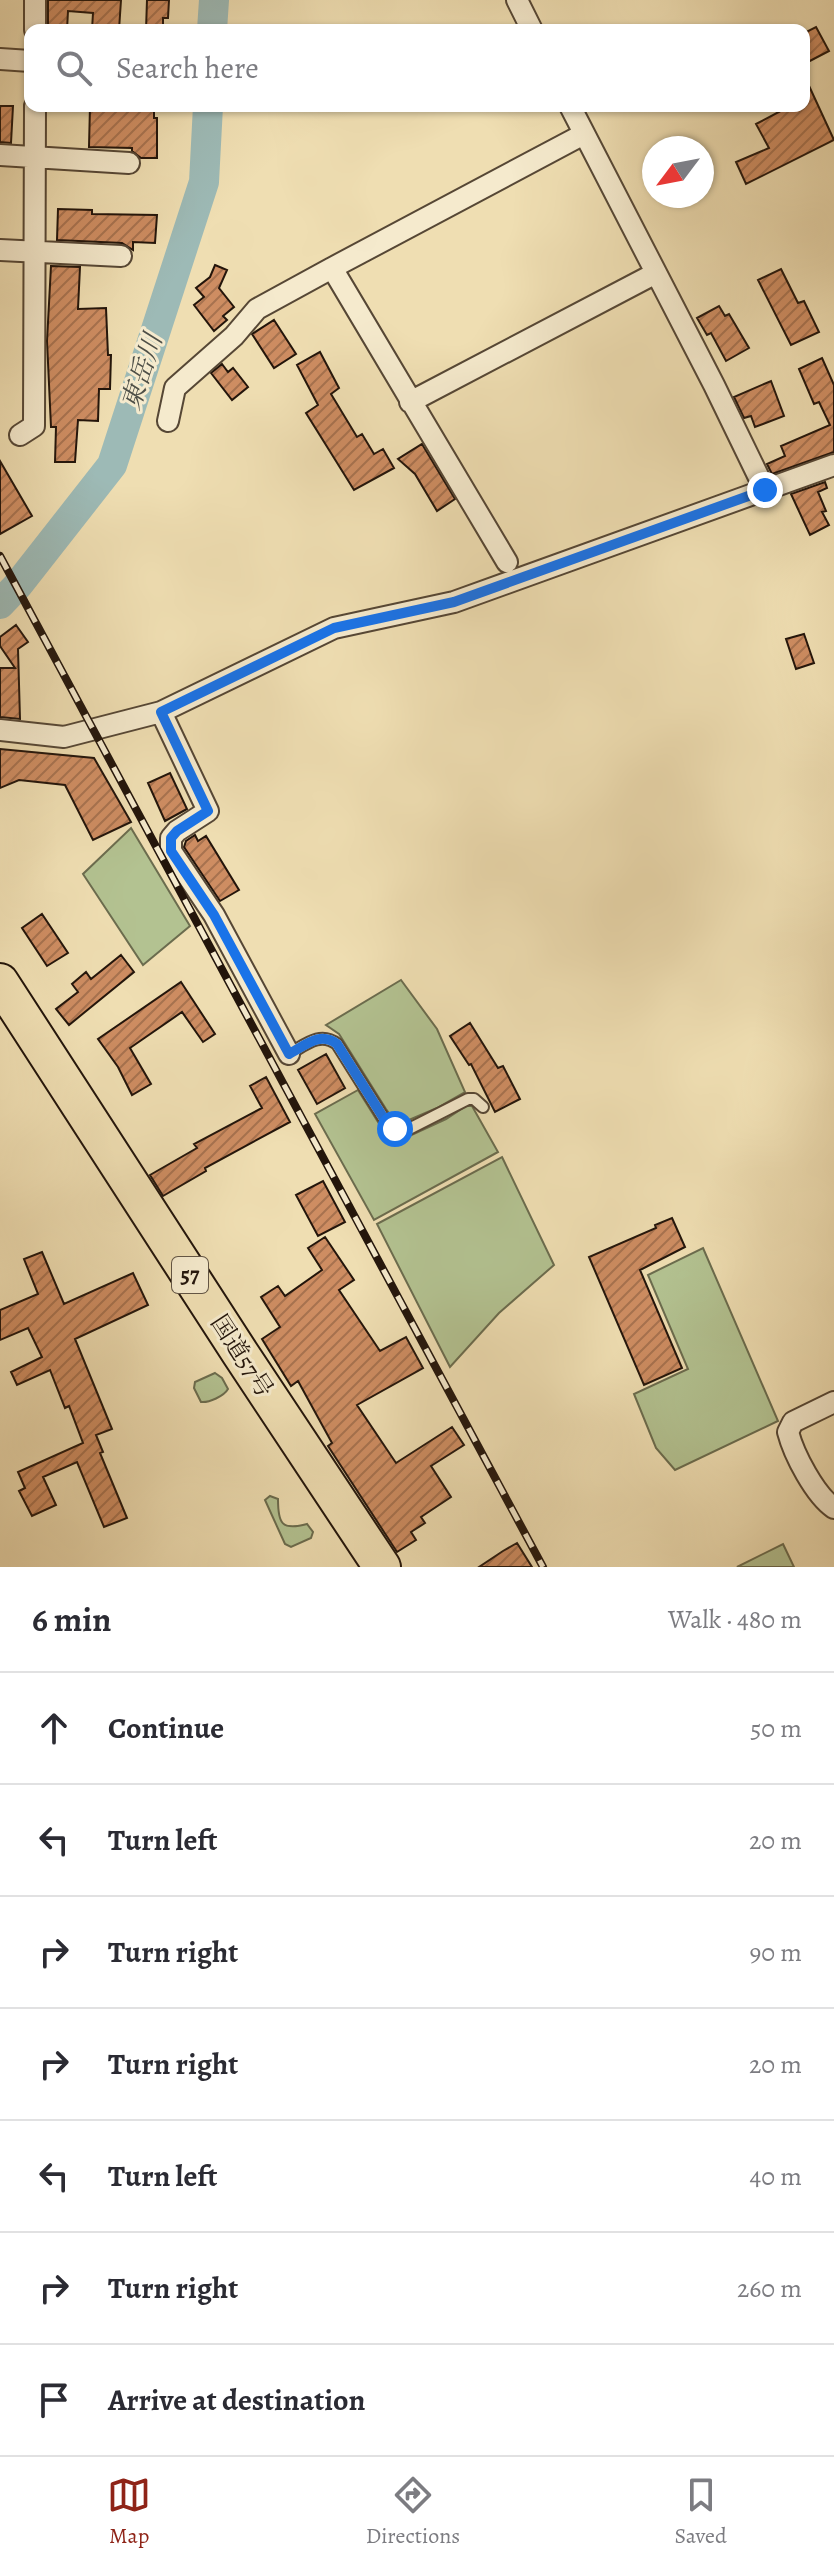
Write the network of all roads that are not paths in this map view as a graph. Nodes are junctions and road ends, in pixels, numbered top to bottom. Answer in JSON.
{"nodes":[{"id":1,"x":35,"y":0,"type":"edge"},
{"id":2,"x":517,"y":0,"type":"edge"},
{"id":3,"x":35,"y":24,"type":"edge"},
{"id":4,"x":529,"y":24,"type":"edge"},
{"id":5,"x":0,"y":59,"type":"edge"},
{"id":6,"x":24,"y":61,"type":"edge"},
{"id":7,"x":35,"y":112,"type":"edge"},
{"id":8,"x":573,"y":112,"type":"edge"},
{"id":9,"x":584,"y":134,"type":"junction"},
{"id":10,"x":0,"y":155,"type":"edge"},
{"id":11,"x":35,"y":156,"type":"junction"},
{"id":12,"x":129,"y":163,"type":"dead end"},
{"id":13,"x":0,"y":250,"type":"edge"},
{"id":14,"x":35,"y":252,"type":"junction"},
{"id":15,"x":121,"y":256,"type":"dead end"},
{"id":16,"x":332,"y":268,"type":"junction"},
{"id":17,"x":656,"y":273,"type":"junction"},
{"id":18,"x":410,"y":402,"type":"junction"},
{"id":19,"x":168,"y":421,"type":"dead end"},
{"id":20,"x":20,"y":435,"type":"dead end"},
{"id":21,"x":834,"y":465,"type":"edge"},
{"id":22,"x":765,"y":490,"type":"junction"},
{"id":23,"x":507,"y":562,"type":"dead end"},
{"id":24,"x":161,"y":712,"type":"junction"},
{"id":25,"x":0,"y":730,"type":"edge"},
{"id":26,"x":0,"y":982,"type":"edge"},
{"id":27,"x":289,"y":1054,"type":"joint"},
{"id":28,"x":483,"y":1107,"type":"dead end"},
{"id":29,"x":834,"y":1402,"type":"edge"},
{"id":30,"x":834,"y":1508,"type":"edge"},
{"id":31,"x":382,"y":1567,"type":"edge"}],
"edges":[{"from":1,"to":3,"type":"street"},
{"from":2,"to":4,"type":"street"},
{"from":5,"to":6,"type":"street"},
{"from":7,"to":11,"type":"street"},
{"from":8,"to":9,"type":"street"},
{"from":9,"to":16,"type":"street"},
{"from":9,"to":17,"type":"street"},
{"from":10,"to":11,"type":"street"},
{"from":11,"to":12,"type":"street"},
{"from":11,"to":14,"type":"street"},
{"from":13,"to":14,"type":"street"},
{"from":14,"to":15,"type":"street"},
{"from":14,"to":20,"type":"street"},
{"from":16,"to":18,"type":"street"},
{"from":16,"to":19,"type":"street"},
{"from":17,"to":18,"type":"street"},
{"from":17,"to":22,"type":"street"},
{"from":18,"to":23,"type":"street"},
{"from":21,"to":22,"type":"street"},
{"from":22,"to":24,"type":"street"},
{"from":24,"to":25,"type":"street"},
{"from":24,"to":27,"type":"street"},
{"from":26,"to":31,"type":"highway","name":"国道57号","number":"57"},
{"from":27,"to":28,"type":"lane"},
{"from":29,"to":30,"type":"street"}]}
